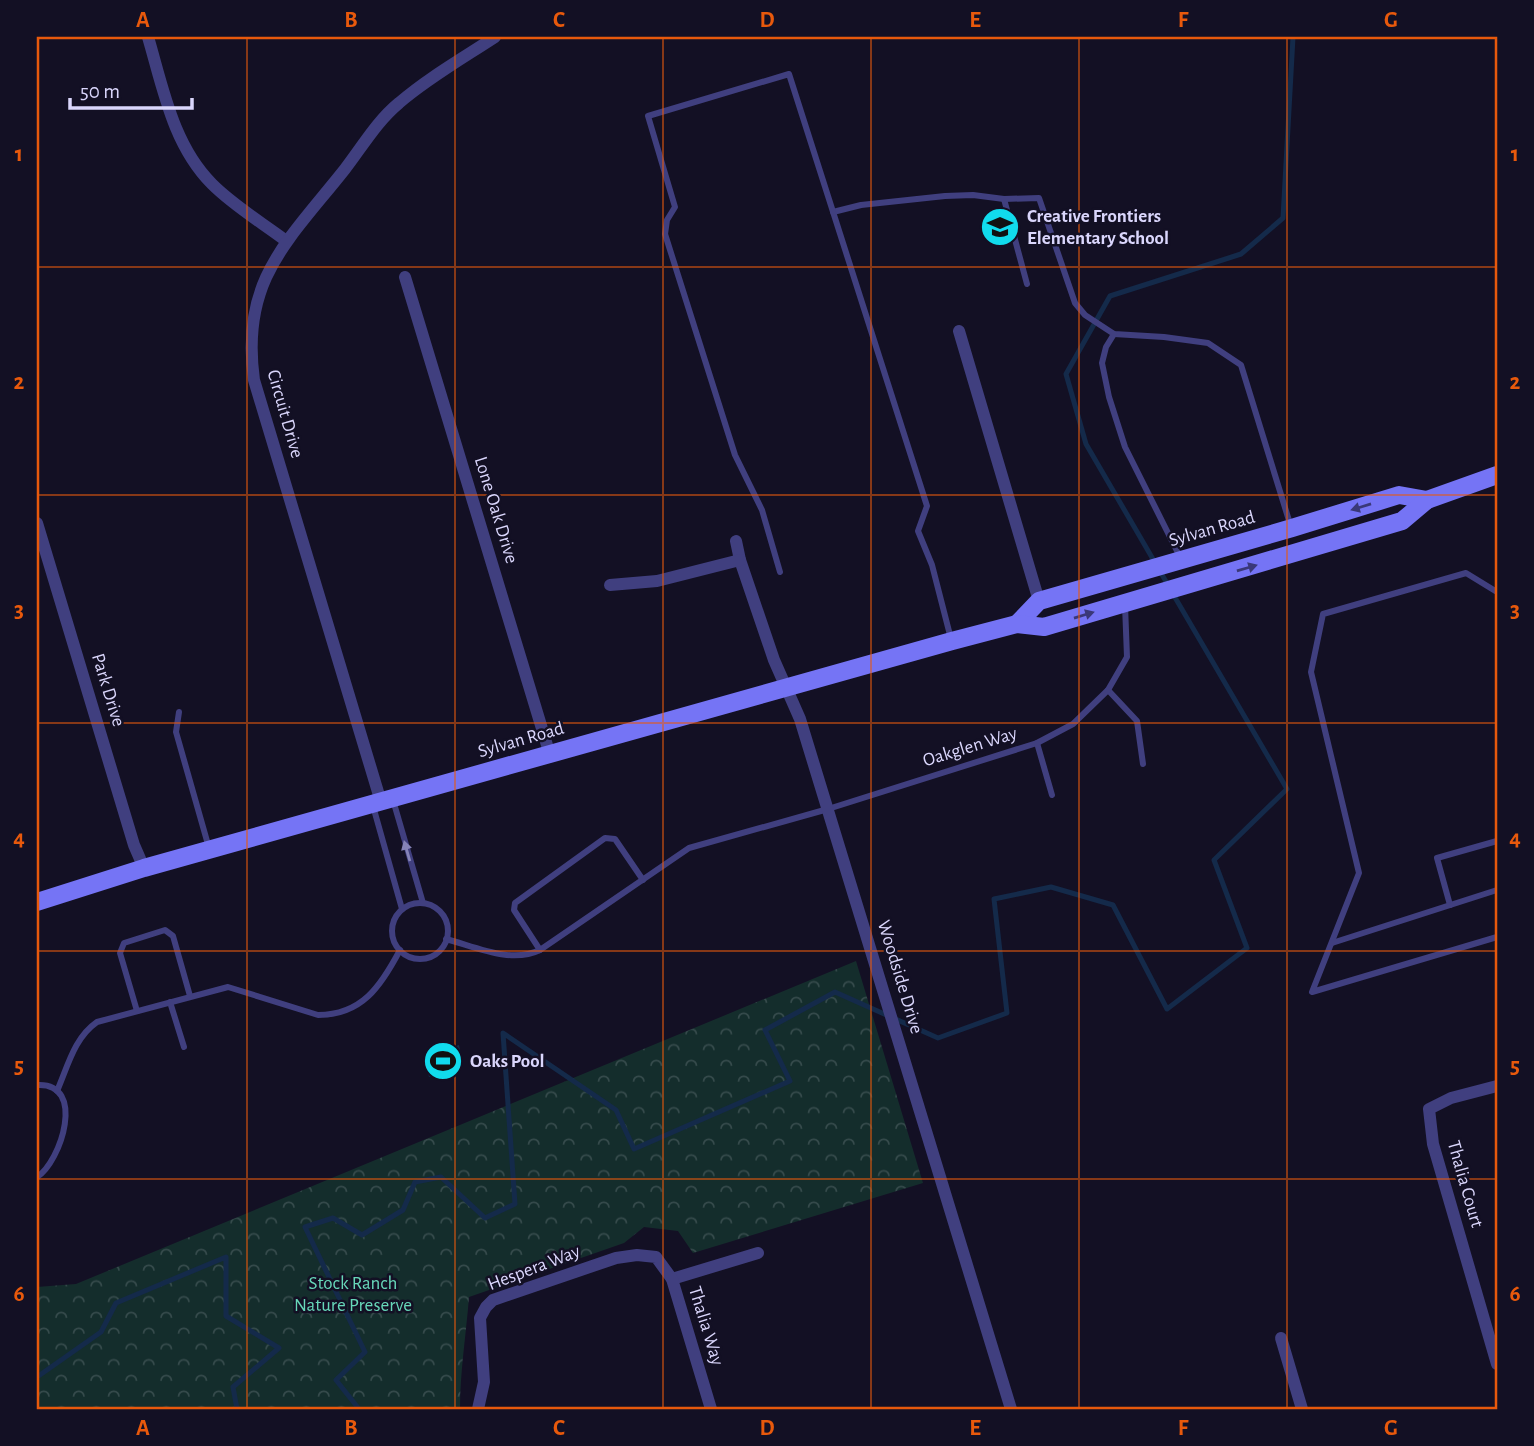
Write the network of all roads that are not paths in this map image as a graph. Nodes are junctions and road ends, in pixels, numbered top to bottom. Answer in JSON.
{"nodes":[{"id":1,"x":148,"y":37,"type":"edge"},
{"id":2,"x":495,"y":37,"type":"edge"},
{"id":3,"x":1004,"y":200,"type":"junction"},
{"id":4,"x":833,"y":212,"type":"junction"},
{"id":5,"x":285,"y":240,"type":"junction"},
{"id":6,"x":405,"y":277,"type":"dead end"},
{"id":7,"x":1027,"y":284,"type":"dead end"},
{"id":8,"x":959,"y":331,"type":"dead end"},
{"id":9,"x":1114,"y":334,"type":"junction"},
{"id":10,"x":1497,"y":475,"type":"edge"},
{"id":11,"x":1427,"y":500,"type":"junction"},
{"id":12,"x":37,"y":523,"type":"edge"},
{"id":13,"x":1292,"y":528,"type":"junction"},
{"id":14,"x":736,"y":541,"type":"dead end"},
{"id":15,"x":740,"y":560,"type":"junction"},
{"id":16,"x":1175,"y":561,"type":"junction"},
{"id":17,"x":780,"y":572,"type":"dead end"},
{"id":18,"x":610,"y":585,"type":"dead end"},
{"id":19,"x":1497,"y":592,"type":"edge"},
{"id":20,"x":1039,"y":601,"type":"junction"},
{"id":21,"x":1125,"y":603,"type":"junction"},
{"id":22,"x":1017,"y":624,"type":"junction"},
{"id":23,"x":951,"y":641,"type":"junction"},
{"id":24,"x":787,"y":689,"type":"junction"},
{"id":25,"x":1108,"y":690,"type":"junction"},
{"id":26,"x":179,"y":712,"type":"dead end"},
{"id":27,"x":1037,"y":743,"type":"junction"},
{"id":28,"x":550,"y":755,"type":"junction"},
{"id":29,"x":1143,"y":764,"type":"dead end"},
{"id":30,"x":1052,"y":795,"type":"dead end"},
{"id":31,"x":382,"y":802,"type":"junction"},
{"id":32,"x":828,"y":808,"type":"junction"},
{"id":33,"x":1497,"y":841,"type":"edge"},
{"id":34,"x":209,"y":849,"type":"junction"},
{"id":35,"x":144,"y":868,"type":"junction"},
{"id":36,"x":643,"y":880,"type":"junction"},
{"id":37,"x":1497,"y":890,"type":"edge"},
{"id":38,"x":37,"y":902,"type":"edge"},
{"id":39,"x":423,"y":903,"type":"junction"},
{"id":40,"x":1450,"y":905,"type":"junction"},
{"id":41,"x":402,"y":909,"type":"junction"},
{"id":42,"x":1497,"y":937,"type":"edge"},
{"id":43,"x":446,"y":939,"type":"junction"},
{"id":44,"x":1332,"y":943,"type":"junction"},
{"id":45,"x":400,"y":950,"type":"junction"},
{"id":46,"x":540,"y":950,"type":"junction"},
{"id":47,"x":190,"y":996,"type":"junction"},
{"id":48,"x":170,"y":1002,"type":"junction"},
{"id":49,"x":137,"y":1011,"type":"junction"},
{"id":50,"x":184,"y":1047,"type":"dead end"},
{"id":51,"x":37,"y":1085,"type":"edge"},
{"id":52,"x":1497,"y":1086,"type":"edge"},
{"id":53,"x":57,"y":1091,"type":"junction"},
{"id":54,"x":37,"y":1177,"type":"edge"},
{"id":55,"x":758,"y":1253,"type":"dead end"},
{"id":56,"x":656,"y":1257,"type":"joint"},
{"id":57,"x":673,"y":1279,"type":"junction"},
{"id":58,"x":1493,"y":1336,"type":"edge"},
{"id":59,"x":1281,"y":1338,"type":"dead end"},
{"id":60,"x":1497,"y":1363,"type":"edge"},
{"id":61,"x":478,"y":1409,"type":"edge"},
{"id":62,"x":711,"y":1409,"type":"edge"},
{"id":63,"x":1012,"y":1409,"type":"edge"},
{"id":64,"x":1302,"y":1409,"type":"edge"}],
"edges":[{"from":1,"to":5,"type":"street"},
{"from":2,"to":5,"type":"street","name":"Circuit Drive"},
{"from":3,"to":4,"type":"lane"},
{"from":3,"to":7,"type":"lane"},
{"from":3,"to":9,"type":"lane"},
{"from":4,"to":17,"type":"lane"},
{"from":4,"to":23,"type":"lane"},
{"from":5,"to":31,"type":"street","name":"Circuit Drive"},
{"from":6,"to":28,"type":"street","name":"Lone Oak Drive"},
{"from":8,"to":20,"type":"street"},
{"from":9,"to":13,"type":"lane"},
{"from":9,"to":16,"type":"lane"},
{"from":10,"to":11,"type":"main road","name":"Sylvan Road"},
{"from":11,"to":13,"type":"main road","name":"Sylvan Road","one_way":true},
{"from":21,"to":11,"type":"main road","name":"Sylvan Road","one_way":true},
{"from":12,"to":35,"type":"street","name":"Park Drive"},
{"from":13,"to":16,"type":"main road","name":"Sylvan Road"},
{"from":14,"to":15,"type":"street","name":"Woodside Drive"},
{"from":15,"to":18,"type":"street"},
{"from":15,"to":24,"type":"street","name":"Woodside Drive"},
{"from":16,"to":20,"type":"main road","name":"Sylvan Road"},
{"from":19,"to":44,"type":"lane"},
{"from":20,"to":22,"type":"main road","name":"Sylvan Road"},
{"from":22,"to":21,"type":"main road","name":"Sylvan Road","one_way":true},
{"from":21,"to":25,"type":"lane","name":"Oakglen Way"},
{"from":22,"to":23,"type":"main road","name":"Sylvan Road"},
{"from":23,"to":24,"type":"main road","name":"Sylvan Road"},
{"from":24,"to":28,"type":"main road","name":"Sylvan Road"},
{"from":24,"to":32,"type":"street","name":"Woodside Drive"},
{"from":25,"to":27,"type":"lane","name":"Oakglen Way"},
{"from":25,"to":29,"type":"lane"},
{"from":26,"to":34,"type":"lane"},
{"from":27,"to":30,"type":"lane"},
{"from":27,"to":32,"type":"lane","name":"Oakglen Way"},
{"from":28,"to":31,"type":"main road","name":"Sylvan Road"},
{"from":31,"to":34,"type":"main road","name":"Sylvan Road"},
{"from":39,"to":31,"type":"lane","one_way":true},
{"from":31,"to":41,"type":"lane"},
{"from":32,"to":36,"type":"lane","name":"Oakglen Way"},
{"from":32,"to":63,"type":"street","name":"Woodside Drive"},
{"from":33,"to":40,"type":"lane"},
{"from":34,"to":35,"type":"main road","name":"Sylvan Road"},
{"from":35,"to":38,"type":"main road","name":"Sylvan Road"},
{"from":36,"to":46,"type":"lane","name":"Oakglen Way"},
{"from":36,"to":46,"type":"lane"},
{"from":37,"to":40,"type":"lane"},
{"from":39,"to":41,"type":"lane"},
{"from":39,"to":43,"type":"lane"},
{"from":40,"to":44,"type":"lane"},
{"from":41,"to":45,"type":"lane"},
{"from":42,"to":44,"type":"lane"},
{"from":43,"to":45,"type":"lane"},
{"from":43,"to":46,"type":"lane"},
{"from":45,"to":47,"type":"lane"},
{"from":47,"to":48,"type":"lane"},
{"from":47,"to":49,"type":"lane"},
{"from":48,"to":49,"type":"lane"},
{"from":48,"to":50,"type":"lane"},
{"from":49,"to":53,"type":"lane"},
{"from":51,"to":53,"type":"lane"},
{"from":52,"to":58,"type":"street","name":"Thalia Court"},
{"from":53,"to":54,"type":"lane"},
{"from":55,"to":57,"type":"street"},
{"from":56,"to":57,"type":"street","name":"Thalia Way"},
{"from":56,"to":61,"type":"street","name":"Hespera Way"},
{"from":57,"to":62,"type":"street","name":"Thalia Way"},
{"from":58,"to":60,"type":"street"},
{"from":59,"to":64,"type":"street"}]}
